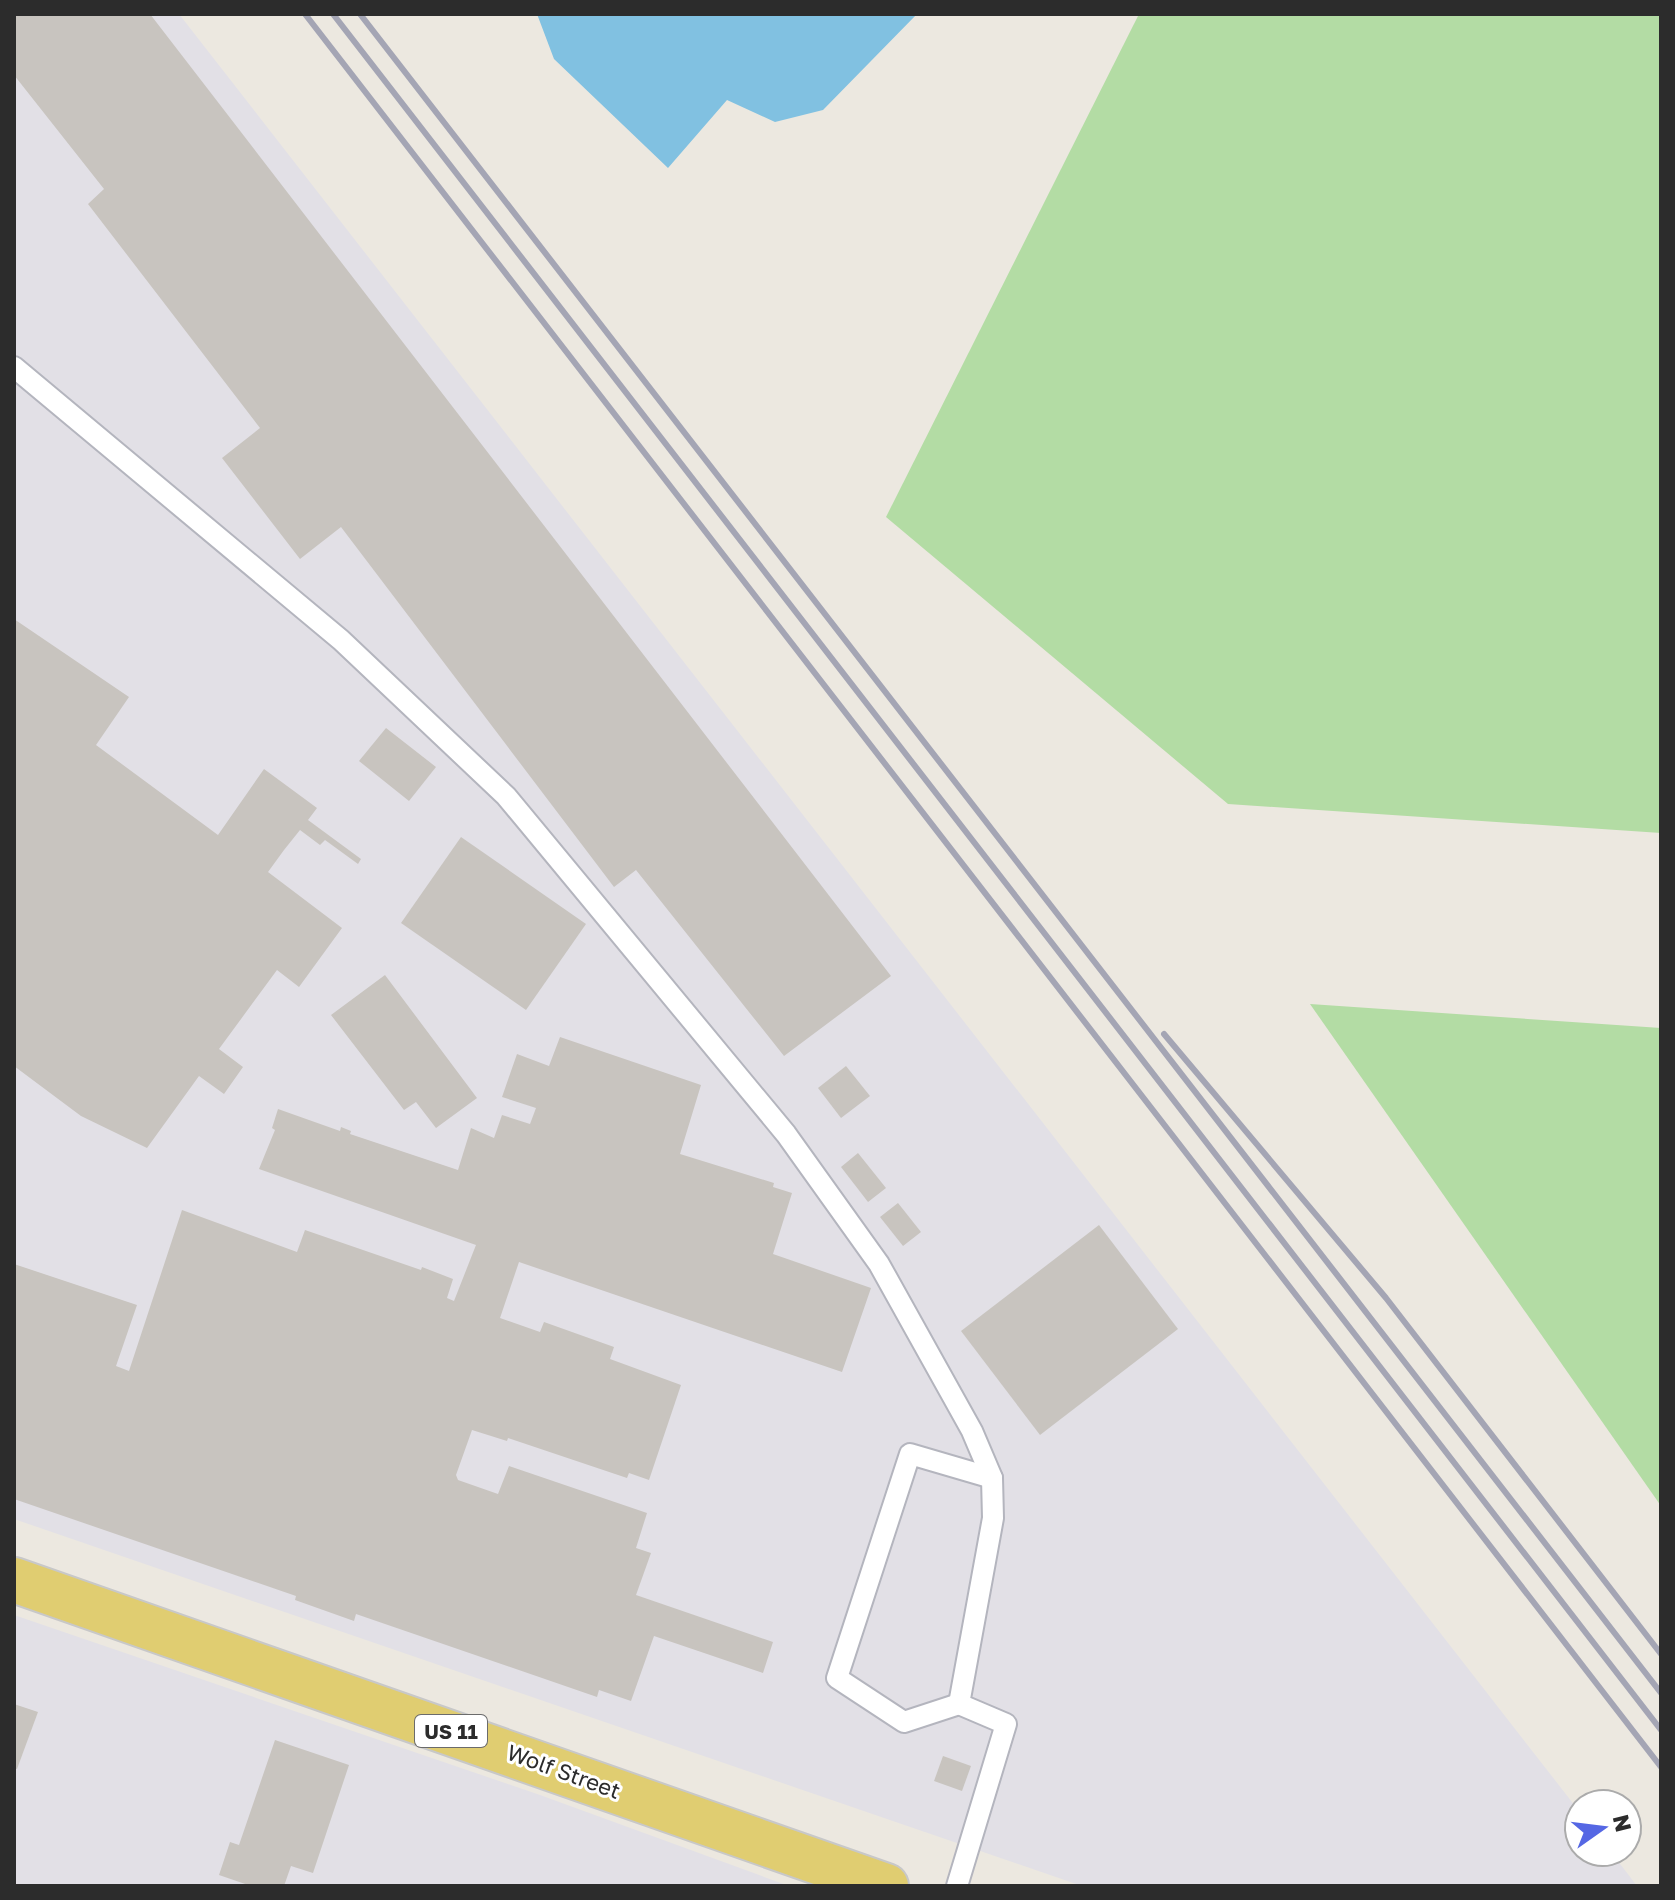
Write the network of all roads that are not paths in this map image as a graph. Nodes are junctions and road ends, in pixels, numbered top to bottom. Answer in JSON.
{"nodes":[{"id":1,"x":14,"y":367,"type":"edge"},
{"id":2,"x":992,"y":1478,"type":"junction"},
{"id":3,"x":14,"y":1580,"type":"edge"},
{"id":4,"x":959,"y":1704,"type":"junction"},
{"id":5,"x":886,"y":1886,"type":"edge"},
{"id":6,"x":957,"y":1886,"type":"edge"}],
"edges":[{"from":1,"to":2,"type":"lane"},
{"from":2,"to":4,"type":"lane"},
{"from":2,"to":4,"type":"lane"},
{"from":3,"to":5,"type":"main road","name":"Wolf Street","number":"US 11"},
{"from":4,"to":6,"type":"lane"}]}
